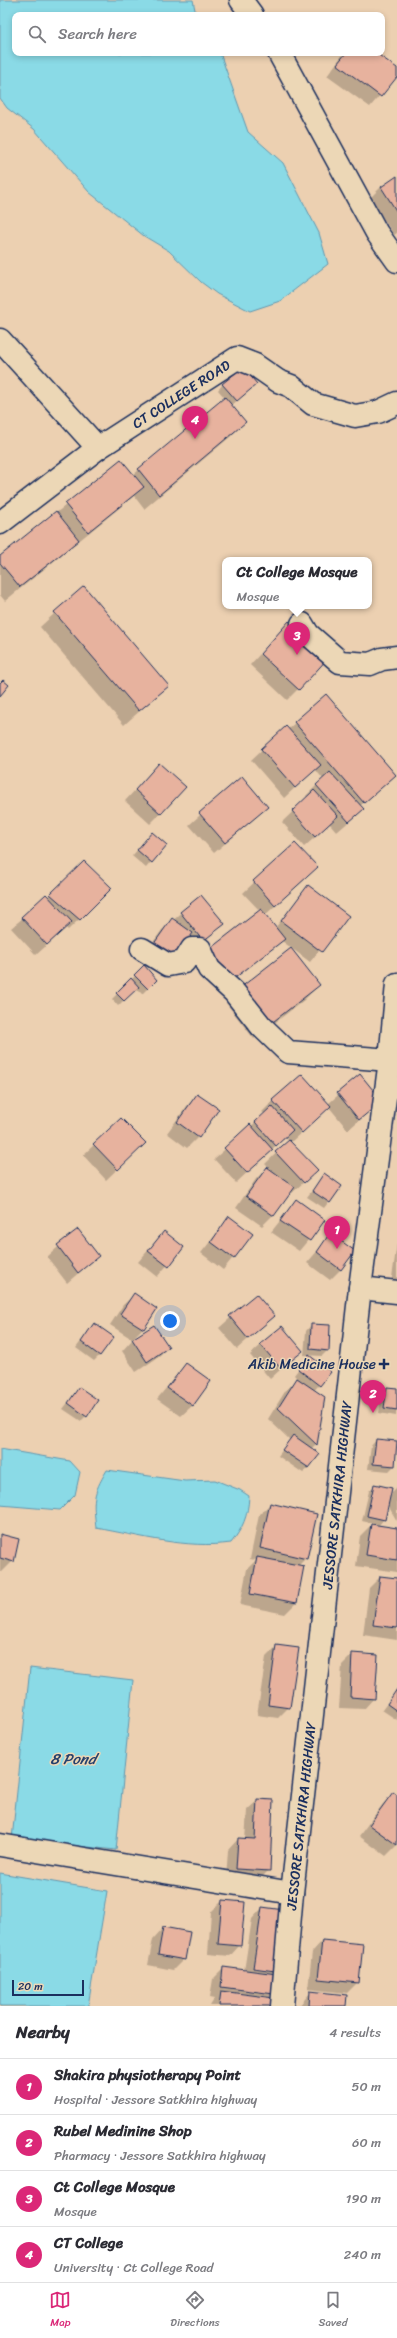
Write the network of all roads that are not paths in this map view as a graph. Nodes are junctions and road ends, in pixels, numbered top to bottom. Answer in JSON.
{"nodes":[{"id":1,"x":241,"y":0,"type":"edge"},
{"id":2,"x":250,"y":12,"type":"edge"},
{"id":3,"x":281,"y":56,"type":"edge"},
{"id":4,"x":397,"y":261,"type":"edge"},
{"id":5,"x":0,"y":340,"type":"edge"},
{"id":6,"x":397,"y":403,"type":"edge"},
{"id":7,"x":98,"y":448,"type":"junction"},
{"id":8,"x":0,"y":524,"type":"edge"},
{"id":9,"x":302,"y":624,"type":"dead end"},
{"id":10,"x":397,"y":657,"type":"edge"},
{"id":11,"x":142,"y":949,"type":"dead end"},
{"id":12,"x":397,"y":984,"type":"edge"},
{"id":13,"x":390,"y":1060,"type":"junction"},
{"id":14,"x":360,"y":1288,"type":"junction"},
{"id":15,"x":397,"y":1292,"type":"edge"},
{"id":16,"x":0,"y":1845,"type":"edge"},
{"id":17,"x":292,"y":1893,"type":"junction"},
{"id":18,"x":282,"y":2006,"type":"edge"}],
"edges":[{"from":1,"to":2,"type":"main road"},
{"from":3,"to":4,"type":"main road"},
{"from":5,"to":7,"type":"main road"},
{"from":6,"to":7,"type":"main road","name":"CT COLLEGE ROAD"},
{"from":7,"to":8,"type":"main road"},
{"from":9,"to":10,"type":"main road"},
{"from":11,"to":13,"type":"main road"},
{"from":12,"to":13,"type":"main road","name":"JESSORE SATKHIRA HIGHWAY"},
{"from":13,"to":14,"type":"main road","name":"JESSORE SATKHIRA HIGHWAY"},
{"from":14,"to":15,"type":"main road"},
{"from":14,"to":17,"type":"main road","name":"JESSORE SATKHIRA HIGHWAY"},
{"from":16,"to":17,"type":"main road"},
{"from":17,"to":18,"type":"main road","name":"JESSORE SATKHIRA HIGHWAY"}]}
